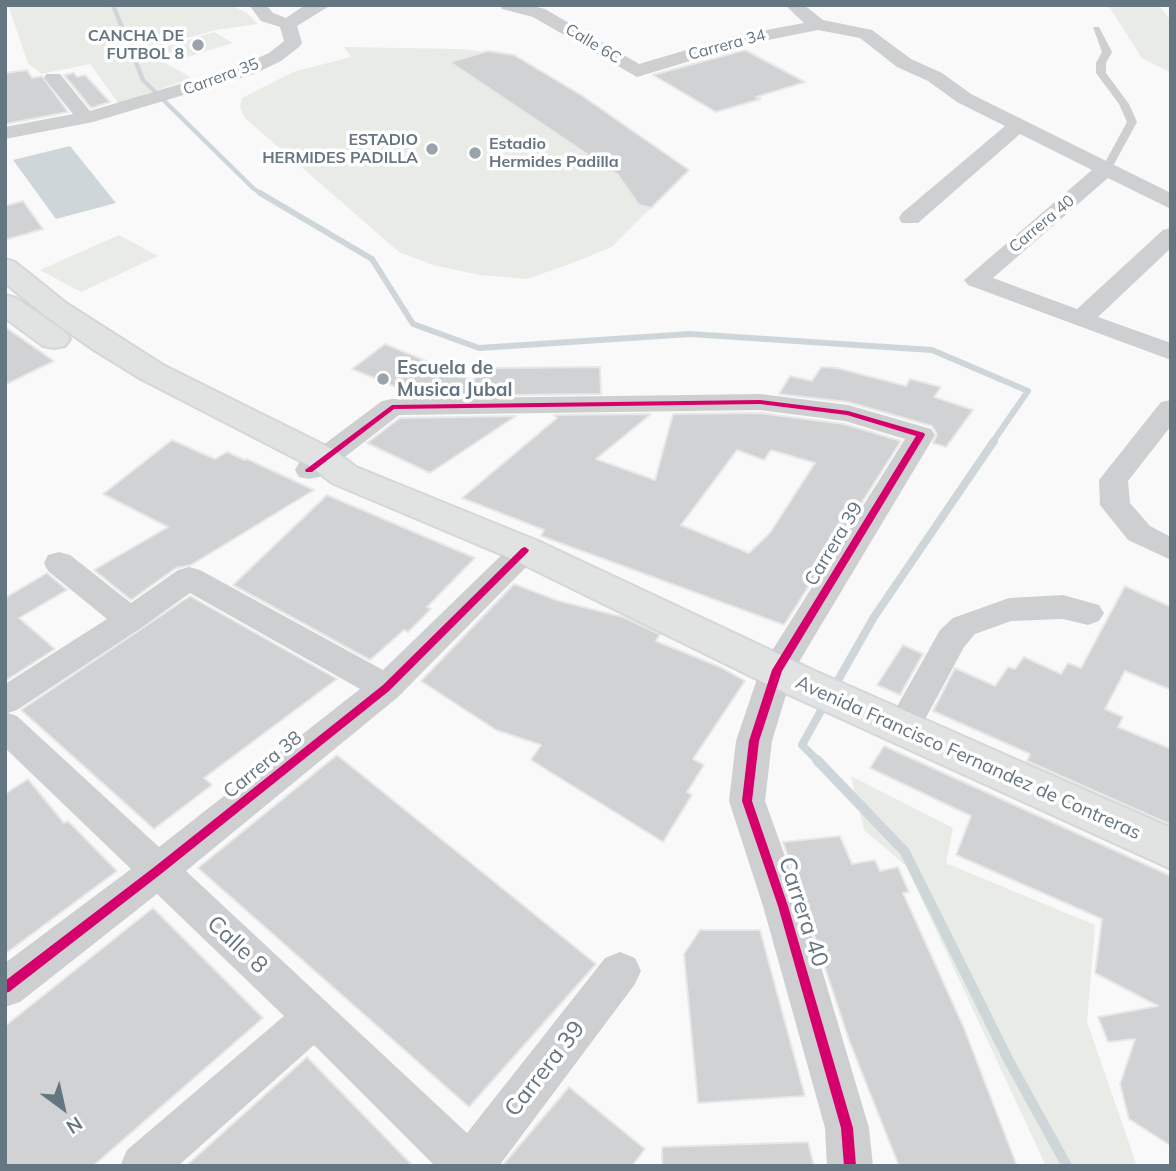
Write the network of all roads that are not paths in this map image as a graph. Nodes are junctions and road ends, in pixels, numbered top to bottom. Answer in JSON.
{"nodes":[{"id":1,"x":508,"y":5,"type":"edge"},
{"id":2,"x":793,"y":5,"type":"edge"},
{"id":3,"x":257,"y":6,"type":"edge"},
{"id":4,"x":317,"y":6,"type":"edge"},
{"id":5,"x":817,"y":24,"type":"junction"},
{"id":6,"x":1096,"y":29,"type":"dead end"},
{"id":7,"x":291,"y":33,"type":"junction"},
{"id":8,"x":637,"y":71,"type":"joint"},
{"id":9,"x":53,"y":78,"type":"dead end"},
{"id":10,"x":86,"y":118,"type":"junction"},
{"id":11,"x":1019,"y":125,"type":"junction"},
{"id":12,"x":5,"y":134,"type":"edge"},
{"id":13,"x":1107,"y":168,"type":"junction"},
{"id":14,"x":1171,"y":202,"type":"edge"},
{"id":15,"x":910,"y":218,"type":"dead end"},
{"id":16,"x":1171,"y":234,"type":"edge"},
{"id":17,"x":5,"y":268,"type":"edge"},
{"id":18,"x":5,"y":304,"type":"edge"},
{"id":19,"x":1081,"y":319,"type":"junction"},
{"id":20,"x":1171,"y":352,"type":"edge"},
{"id":21,"x":1171,"y":408,"type":"edge"},
{"id":22,"x":325,"y":467,"type":"junction"},
{"id":23,"x":526,"y":550,"type":"junction"},
{"id":24,"x":1171,"y":550,"type":"edge"},
{"id":25,"x":59,"y":563,"type":"dead end"},
{"id":26,"x":1088,"y":613,"type":"dead end"},
{"id":27,"x":130,"y":620,"type":"junction"},
{"id":28,"x":788,"y":676,"type":"junction"},
{"id":29,"x":386,"y":688,"type":"junction"},
{"id":30,"x":5,"y":701,"type":"edge"},
{"id":31,"x":5,"y":726,"type":"edge"},
{"id":32,"x":903,"y":727,"type":"junction"},
{"id":33,"x":1171,"y":849,"type":"edge"},
{"id":34,"x":158,"y":871,"type":"junction"},
{"id":35,"x":620,"y":971,"type":"dead end"},
{"id":36,"x":5,"y":988,"type":"edge"},
{"id":37,"x":315,"y":1017,"type":"junction"},
{"id":38,"x":854,"y":1153,"type":"edge"},
{"id":39,"x":143,"y":1166,"type":"edge"},
{"id":40,"x":469,"y":1166,"type":"edge"}],
"edges":[{"from":1,"to":8,"type":"street","name":"Calle 6C"},
{"from":2,"to":5,"type":"street"},
{"from":3,"to":7,"type":"street"},
{"from":4,"to":7,"type":"street"},
{"from":5,"to":8,"type":"street","name":"Carrera 34"},
{"from":5,"to":11,"type":"street"},
{"from":6,"to":13,"type":"lane"},
{"from":7,"to":10,"type":"street"},
{"from":9,"to":10,"type":"street"},
{"from":10,"to":12,"type":"street"},
{"from":11,"to":13,"type":"street"},
{"from":11,"to":15,"type":"street"},
{"from":13,"to":14,"type":"street"},
{"from":13,"to":19,"type":"street","name":"Carrera 40"},
{"from":16,"to":19,"type":"street"},
{"from":17,"to":22,"type":"main road","name":"Avenida Francisco Fernandez de Contreras"},
{"from":18,"to":22,"type":"main road","name":"Avenida Francisco Fernandez de Contreras"},
{"from":19,"to":20,"type":"street"},
{"from":21,"to":24,"type":"street"},
{"from":22,"to":23,"type":"main road","name":"Avenida Francisco Fernandez de Contreras"},
{"from":22,"to":28,"type":"street","name":"Carrera 39"},
{"from":23,"to":28,"type":"main road","name":"Avenida Francisco Fernandez de Contreras"},
{"from":23,"to":29,"type":"street","name":"Carrera 38"},
{"from":25,"to":27,"type":"street"},
{"from":26,"to":32,"type":"street"},
{"from":27,"to":29,"type":"street"},
{"from":27,"to":30,"type":"street"},
{"from":28,"to":32,"type":"main road","name":"Avenida Francisco Fernandez de Contreras"},
{"from":28,"to":38,"type":"street","name":"Carrera 40"},
{"from":29,"to":34,"type":"street","name":"Carrera 38"},
{"from":31,"to":34,"type":"street","name":"Calle 8"},
{"from":32,"to":33,"type":"main road","name":"Avenida Francisco Fernandez de Contreras"},
{"from":34,"to":36,"type":"street","name":"Carrera 38"},
{"from":34,"to":37,"type":"street","name":"Calle 8"},
{"from":35,"to":40,"type":"street","name":"Carrera 39"},
{"from":37,"to":39,"type":"street"},
{"from":37,"to":40,"type":"street","name":"Calle 8"}]}
